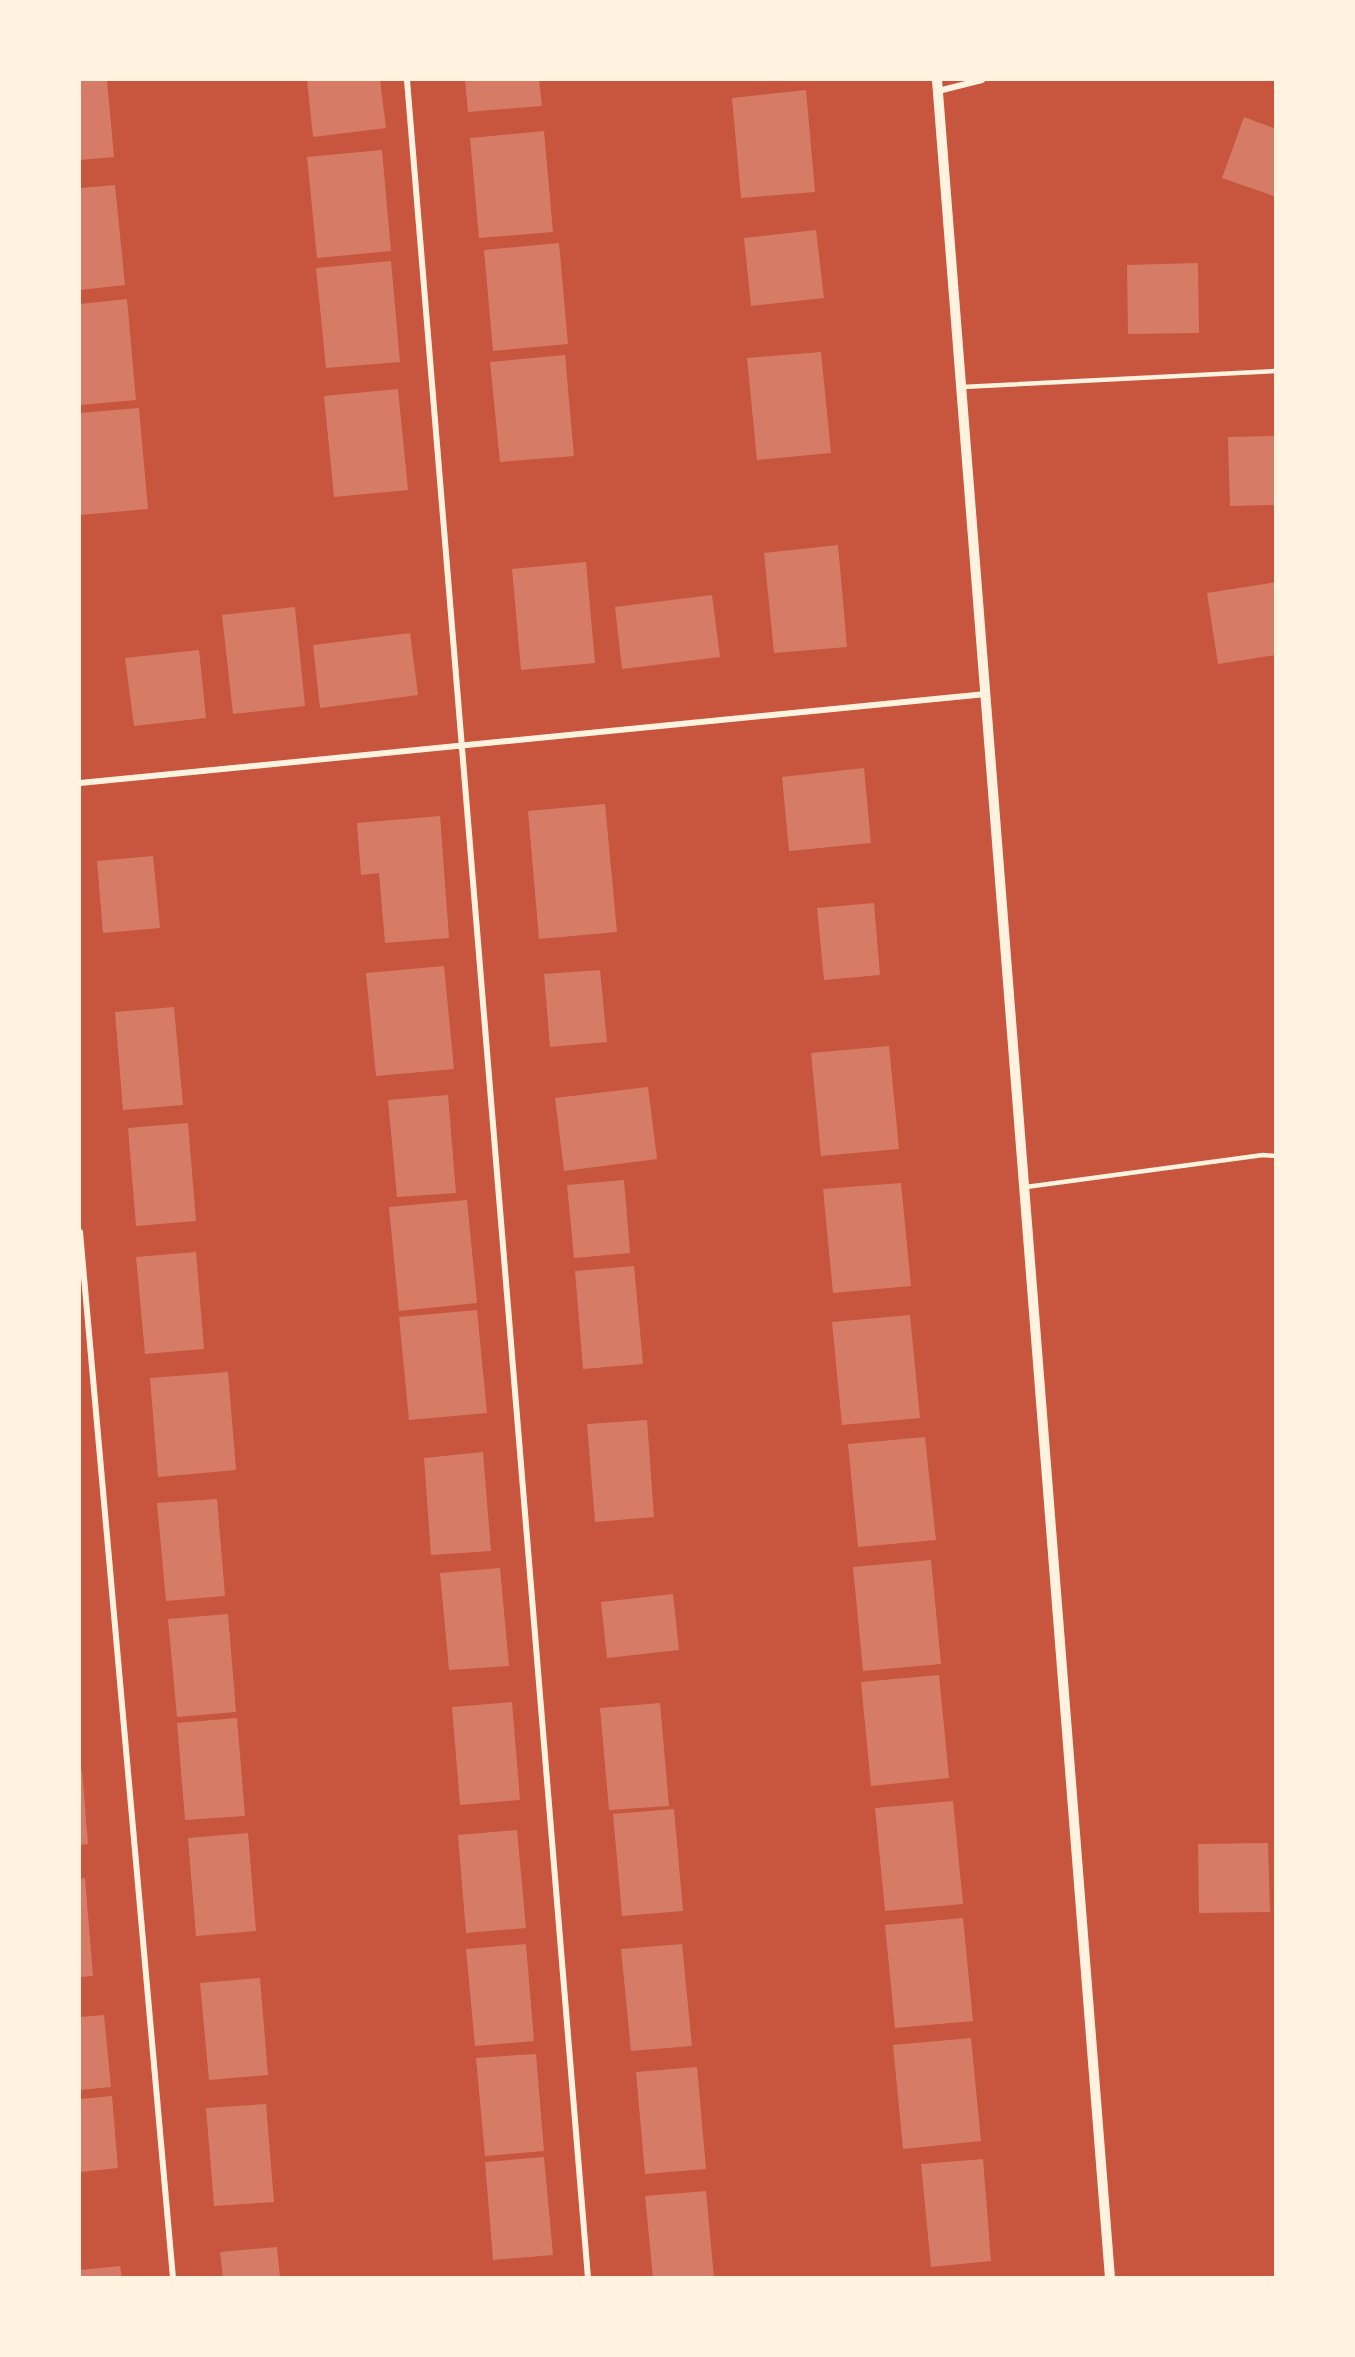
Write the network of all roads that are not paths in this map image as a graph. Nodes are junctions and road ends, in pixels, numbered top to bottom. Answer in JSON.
{"nodes":[{"id":1,"x":407,"y":80,"type":"edge"},
{"id":2,"x":982,"y":80,"type":"edge"},
{"id":3,"x":938,"y":85,"type":"edge"},
{"id":4,"x":1275,"y":371,"type":"edge"},
{"id":5,"x":962,"y":387,"type":"junction"},
{"id":6,"x":986,"y":694,"type":"junction"},
{"id":7,"x":462,"y":746,"type":"junction"},
{"id":8,"x":80,"y":783,"type":"edge"},
{"id":9,"x":1275,"y":1156,"type":"edge"},
{"id":10,"x":1024,"y":1187,"type":"junction"},
{"id":11,"x":80,"y":1232,"type":"edge"},
{"id":12,"x":173,"y":2277,"type":"edge"},
{"id":13,"x":588,"y":2277,"type":"edge"},
{"id":14,"x":1110,"y":2277,"type":"edge"}],
"edges":[{"from":1,"to":7,"type":"street"},
{"from":2,"to":3,"type":"street"},
{"from":3,"to":5,"type":"street"},
{"from":4,"to":5,"type":"lane"},
{"from":5,"to":6,"type":"street"},
{"from":6,"to":7,"type":"street"},
{"from":6,"to":10,"type":"street"},
{"from":7,"to":8,"type":"street"},
{"from":7,"to":13,"type":"street"},
{"from":9,"to":10,"type":"lane"},
{"from":10,"to":14,"type":"street"},
{"from":11,"to":12,"type":"street"}]}
